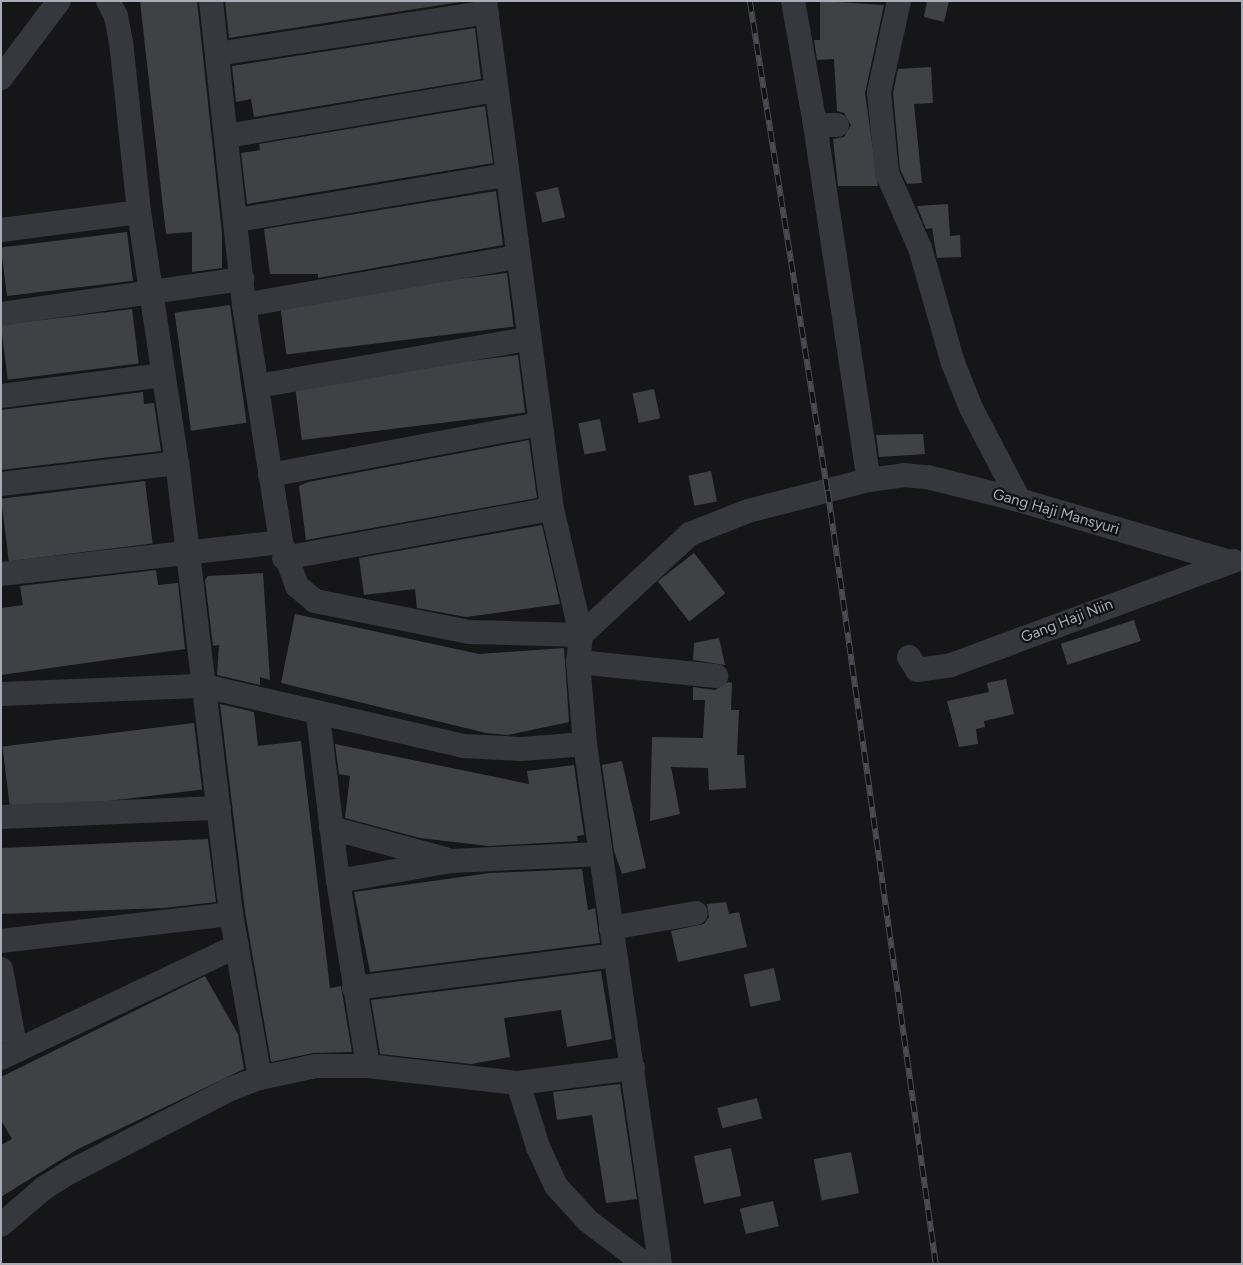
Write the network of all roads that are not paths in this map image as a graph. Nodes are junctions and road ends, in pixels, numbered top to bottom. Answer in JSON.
{"nodes":[{"id":1,"x":59,"y":1,"type":"edge"},
{"id":2,"x":108,"y":1,"type":"edge"},
{"id":3,"x":211,"y":1,"type":"edge"},
{"id":4,"x":792,"y":1,"type":"edge"},
{"id":5,"x":899,"y":1,"type":"edge"},
{"id":6,"x":486,"y":6,"type":"edge"},
{"id":7,"x":217,"y":54,"type":"junction"},
{"id":8,"x":1,"y":78,"type":"edge"},
{"id":9,"x":496,"y":90,"type":"junction"},
{"id":10,"x":227,"y":136,"type":"junction"},
{"id":11,"x":507,"y":175,"type":"junction"},
{"id":12,"x":139,"y":212,"type":"junction"},
{"id":13,"x":237,"y":220,"type":"junction"},
{"id":14,"x":1,"y":230,"type":"edge"},
{"id":15,"x":516,"y":257,"type":"junction"},
{"id":16,"x":242,"y":279,"type":"junction"},
{"id":17,"x":150,"y":294,"type":"junction"},
{"id":18,"x":244,"y":305,"type":"junction"},
{"id":19,"x":1,"y":314,"type":"edge"},
{"id":20,"x":527,"y":340,"type":"junction"},
{"id":21,"x":163,"y":376,"type":"junction"},
{"id":22,"x":258,"y":386,"type":"junction"},
{"id":23,"x":1,"y":396,"type":"edge"},
{"id":24,"x":540,"y":424,"type":"junction"},
{"id":25,"x":176,"y":463,"type":"junction"},
{"id":26,"x":270,"y":475,"type":"junction"},
{"id":27,"x":868,"y":480,"type":"junction"},
{"id":28,"x":1,"y":484,"type":"edge"},
{"id":29,"x":1018,"y":500,"type":"junction"},
{"id":30,"x":552,"y":509,"type":"junction"},
{"id":31,"x":282,"y":550,"type":"junction"},
{"id":32,"x":187,"y":555,"type":"junction"},
{"id":33,"x":1236,"y":560,"type":"edge"},
{"id":34,"x":1,"y":574,"type":"edge"},
{"id":35,"x":581,"y":635,"type":"junction"},
{"id":36,"x":909,"y":657,"type":"dead end"},
{"id":37,"x":578,"y":662,"type":"junction"},
{"id":38,"x":716,"y":676,"type":"dead end"},
{"id":39,"x":204,"y":686,"type":"junction"},
{"id":40,"x":1,"y":694,"type":"edge"},
{"id":41,"x":318,"y":715,"type":"junction"},
{"id":42,"x":585,"y":744,"type":"junction"},
{"id":43,"x":220,"y":808,"type":"junction"},
{"id":44,"x":1,"y":817,"type":"edge"},
{"id":45,"x":331,"y":828,"type":"junction"},
{"id":46,"x":601,"y":854,"type":"junction"},
{"id":47,"x":451,"y":861,"type":"junction"},
{"id":48,"x":338,"y":881,"type":"junction"},
{"id":49,"x":231,"y":914,"type":"junction"},
{"id":50,"x":696,"y":914,"type":"dead end"},
{"id":51,"x":611,"y":928,"type":"junction"},
{"id":52,"x":1,"y":941,"type":"edge"},
{"id":53,"x":237,"y":946,"type":"junction"},
{"id":54,"x":615,"y":956,"type":"junction"},
{"id":55,"x":1,"y":969,"type":"edge"},
{"id":56,"x":354,"y":988,"type":"junction"},
{"id":57,"x":9,"y":1054,"type":"edge"},
{"id":58,"x":368,"y":1066,"type":"junction"},
{"id":59,"x":633,"y":1068,"type":"junction"},
{"id":60,"x":260,"y":1078,"type":"junction"},
{"id":61,"x":518,"y":1083,"type":"junction"},
{"id":62,"x":1,"y":1225,"type":"edge"},
{"id":63,"x":645,"y":1264,"type":"edge"},
{"id":64,"x":660,"y":1264,"type":"edge"}],
"edges":[{"from":1,"to":8,"type":"street"},
{"from":2,"to":12,"type":"street"},
{"from":3,"to":7,"type":"street"},
{"from":4,"to":27,"type":"street"},
{"from":5,"to":29,"type":"street"},
{"from":6,"to":7,"type":"street"},
{"from":6,"to":9,"type":"street"},
{"from":7,"to":10,"type":"street"},
{"from":9,"to":10,"type":"street"},
{"from":9,"to":11,"type":"street"},
{"from":10,"to":13,"type":"street"},
{"from":11,"to":13,"type":"street"},
{"from":11,"to":15,"type":"street"},
{"from":12,"to":14,"type":"street"},
{"from":12,"to":17,"type":"street"},
{"from":13,"to":16,"type":"street"},
{"from":15,"to":18,"type":"street"},
{"from":15,"to":20,"type":"street"},
{"from":16,"to":17,"type":"street"},
{"from":16,"to":18,"type":"street"},
{"from":17,"to":19,"type":"street"},
{"from":17,"to":21,"type":"street"},
{"from":18,"to":22,"type":"street"},
{"from":20,"to":22,"type":"street"},
{"from":20,"to":24,"type":"street"},
{"from":21,"to":23,"type":"street"},
{"from":21,"to":25,"type":"street"},
{"from":22,"to":26,"type":"street"},
{"from":24,"to":26,"type":"street"},
{"from":24,"to":30,"type":"street"},
{"from":25,"to":28,"type":"street"},
{"from":25,"to":32,"type":"street"},
{"from":26,"to":31,"type":"street"},
{"from":27,"to":29,"type":"street","name":"Gang Haji Mansyuri"},
{"from":27,"to":35,"type":"street","name":"Gang Haji Mansyuri"},
{"from":29,"to":33,"type":"street","name":"Gang Haji Mansyuri"},
{"from":30,"to":31,"type":"street"},
{"from":30,"to":35,"type":"street"},
{"from":31,"to":32,"type":"street"},
{"from":31,"to":35,"type":"street"},
{"from":32,"to":34,"type":"street"},
{"from":32,"to":39,"type":"street"},
{"from":33,"to":36,"type":"street","name":"Gang Haji Niin"},
{"from":35,"to":37,"type":"street"},
{"from":37,"to":38,"type":"street"},
{"from":37,"to":42,"type":"street"},
{"from":39,"to":40,"type":"street"},
{"from":39,"to":41,"type":"street"},
{"from":39,"to":43,"type":"street"},
{"from":41,"to":42,"type":"street"},
{"from":41,"to":45,"type":"street"},
{"from":42,"to":46,"type":"street"},
{"from":43,"to":44,"type":"street"},
{"from":43,"to":49,"type":"street"},
{"from":45,"to":47,"type":"street"},
{"from":45,"to":48,"type":"street"},
{"from":46,"to":47,"type":"street"},
{"from":46,"to":51,"type":"street"},
{"from":47,"to":48,"type":"street"},
{"from":48,"to":56,"type":"street"},
{"from":49,"to":52,"type":"street"},
{"from":49,"to":53,"type":"street"},
{"from":50,"to":51,"type":"street"},
{"from":51,"to":54,"type":"street"},
{"from":53,"to":57,"type":"street"},
{"from":53,"to":60,"type":"street"},
{"from":54,"to":56,"type":"street"},
{"from":54,"to":59,"type":"street"},
{"from":55,"to":57,"type":"street"},
{"from":56,"to":58,"type":"street"},
{"from":58,"to":60,"type":"street"},
{"from":58,"to":61,"type":"street"},
{"from":59,"to":61,"type":"street"},
{"from":59,"to":64,"type":"street"},
{"from":60,"to":62,"type":"street"},
{"from":61,"to":63,"type":"street"}]}
